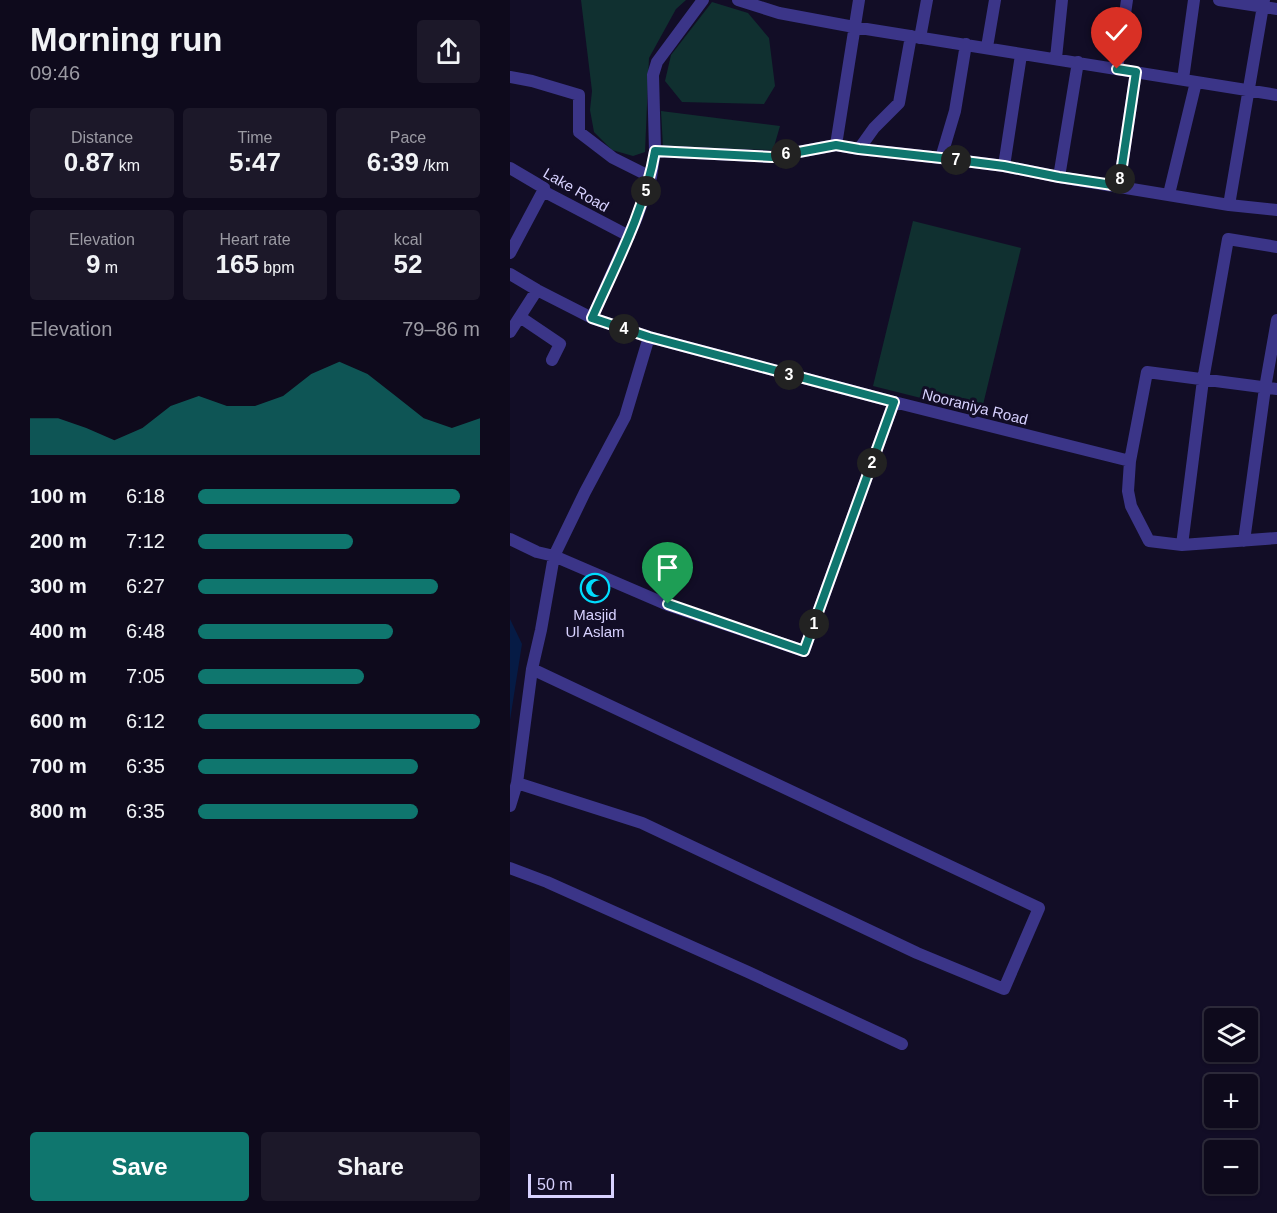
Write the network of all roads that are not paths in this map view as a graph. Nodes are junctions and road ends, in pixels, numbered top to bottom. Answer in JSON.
{"nodes":[{"id":1,"x":703,"y":0,"type":"edge"},
{"id":2,"x":738,"y":0,"type":"edge"},
{"id":3,"x":859,"y":0,"type":"edge"},
{"id":4,"x":927,"y":0,"type":"edge"},
{"id":5,"x":995,"y":0,"type":"edge"},
{"id":6,"x":1062,"y":0,"type":"edge"},
{"id":7,"x":1126,"y":0,"type":"edge"},
{"id":8,"x":1194,"y":0,"type":"edge"},
{"id":9,"x":1220,"y":0,"type":"edge"},
{"id":10,"x":1263,"y":4,"type":"edge"},
{"id":11,"x":1277,"y":9,"type":"edge"},
{"id":12,"x":854,"y":27,"type":"junction"},
{"id":13,"x":915,"y":37,"type":"junction"},
{"id":14,"x":966,"y":44,"type":"junction"},
{"id":15,"x":987,"y":47,"type":"junction"},
{"id":16,"x":1021,"y":55,"type":"junction"},
{"id":17,"x":1056,"y":58,"type":"junction"},
{"id":18,"x":1078,"y":62,"type":"junction"},
{"id":19,"x":1117,"y":69,"type":"junction"},
{"id":20,"x":1136,"y":72,"type":"junction"},
{"id":21,"x":510,"y":77,"type":"edge"},
{"id":22,"x":1183,"y":79,"type":"junction"},
{"id":23,"x":1196,"y":82,"type":"junction"},
{"id":24,"x":1248,"y":90,"type":"junction"},
{"id":25,"x":1277,"y":95,"type":"edge"},
{"id":26,"x":836,"y":145,"type":"junction"},
{"id":27,"x":859,"y":149,"type":"junction"},
{"id":28,"x":655,"y":151,"type":"junction"},
{"id":29,"x":941,"y":158,"type":"junction"},
{"id":30,"x":1004,"y":166,"type":"junction"},
{"id":31,"x":510,"y":168,"type":"edge"},
{"id":32,"x":651,"y":177,"type":"junction"},
{"id":33,"x":1059,"y":177,"type":"junction"},
{"id":34,"x":1119,"y":186,"type":"junction"},
{"id":35,"x":543,"y":191,"type":"junction"},
{"id":36,"x":1169,"y":195,"type":"junction"},
{"id":37,"x":1229,"y":205,"type":"junction"},
{"id":38,"x":1277,"y":210,"type":"edge"},
{"id":39,"x":629,"y":236,"type":"junction"},
{"id":40,"x":1277,"y":247,"type":"edge"},
{"id":41,"x":510,"y":253,"type":"edge"},
{"id":42,"x":510,"y":274,"type":"edge"},
{"id":43,"x":537,"y":290,"type":"junction"},
{"id":44,"x":520,"y":317,"type":"junction"},
{"id":45,"x":592,"y":318,"type":"junction"},
{"id":46,"x":1277,"y":320,"type":"edge"},
{"id":47,"x":510,"y":332,"type":"edge"},
{"id":48,"x":649,"y":337,"type":"junction"},
{"id":49,"x":552,"y":360,"type":"dead end"},
{"id":50,"x":1203,"y":380,"type":"junction"},
{"id":51,"x":1271,"y":388,"type":"edge"},
{"id":52,"x":894,"y":402,"type":"junction"},
{"id":53,"x":1130,"y":461,"type":"junction"},
{"id":54,"x":1277,"y":538,"type":"edge"},
{"id":55,"x":510,"y":539,"type":"edge"},
{"id":56,"x":1244,"y":541,"type":"junction"},
{"id":57,"x":1182,"y":545,"type":"junction"},
{"id":58,"x":554,"y":556,"type":"junction"},
{"id":59,"x":532,"y":669,"type":"junction"},
{"id":60,"x":517,"y":783,"type":"junction"},
{"id":61,"x":510,"y":806,"type":"edge"},
{"id":62,"x":510,"y":868,"type":"edge"},
{"id":63,"x":902,"y":1044,"type":"dead end"}],
"edges":[{"from":1,"to":28,"type":"street"},
{"from":2,"to":12,"type":"street"},
{"from":3,"to":12,"type":"street"},
{"from":4,"to":13,"type":"street"},
{"from":5,"to":15,"type":"street"},
{"from":6,"to":17,"type":"street"},
{"from":7,"to":19,"type":"street"},
{"from":8,"to":22,"type":"street"},
{"from":9,"to":10,"type":"street"},
{"from":10,"to":11,"type":"street"},
{"from":10,"to":24,"type":"street"},
{"from":12,"to":13,"type":"street"},
{"from":12,"to":26,"type":"street"},
{"from":13,"to":14,"type":"street"},
{"from":13,"to":27,"type":"street"},
{"from":14,"to":15,"type":"street"},
{"from":14,"to":29,"type":"street"},
{"from":15,"to":16,"type":"street"},
{"from":16,"to":17,"type":"street"},
{"from":16,"to":30,"type":"street"},
{"from":17,"to":18,"type":"street"},
{"from":18,"to":19,"type":"street"},
{"from":18,"to":33,"type":"street"},
{"from":19,"to":20,"type":"street"},
{"from":20,"to":22,"type":"street"},
{"from":20,"to":34,"type":"street"},
{"from":21,"to":32,"type":"street"},
{"from":22,"to":23,"type":"street"},
{"from":23,"to":24,"type":"street"},
{"from":23,"to":36,"type":"street"},
{"from":24,"to":25,"type":"street"},
{"from":24,"to":37,"type":"street"},
{"from":26,"to":27,"type":"street"},
{"from":26,"to":28,"type":"street"},
{"from":27,"to":29,"type":"street"},
{"from":28,"to":32,"type":"street"},
{"from":29,"to":30,"type":"street"},
{"from":30,"to":33,"type":"street"},
{"from":31,"to":35,"type":"street","name":"Lake Road"},
{"from":32,"to":39,"type":"street"},
{"from":33,"to":34,"type":"street"},
{"from":34,"to":36,"type":"street"},
{"from":35,"to":39,"type":"street","name":"Lake Road"},
{"from":35,"to":41,"type":"street"},
{"from":36,"to":37,"type":"street"},
{"from":37,"to":38,"type":"street"},
{"from":39,"to":45,"type":"street"},
{"from":40,"to":50,"type":"street"},
{"from":42,"to":43,"type":"street","name":"Nooraniya Road"},
{"from":43,"to":44,"type":"street"},
{"from":43,"to":45,"type":"street","name":"Nooraniya Road"},
{"from":44,"to":47,"type":"street"},
{"from":44,"to":49,"type":"street"},
{"from":45,"to":48,"type":"street","name":"Nooraniya Road"},
{"from":46,"to":51,"type":"street"},
{"from":48,"to":52,"type":"street","name":"Nooraniya Road"},
{"from":48,"to":58,"type":"street"},
{"from":50,"to":51,"type":"street"},
{"from":50,"to":53,"type":"street"},
{"from":50,"to":57,"type":"street"},
{"from":51,"to":56,"type":"street"},
{"from":52,"to":53,"type":"street","name":"Nooraniya Road"},
{"from":52,"to":58,"type":"street"},
{"from":53,"to":57,"type":"street"},
{"from":54,"to":56,"type":"street"},
{"from":55,"to":58,"type":"street"},
{"from":56,"to":57,"type":"street"},
{"from":58,"to":59,"type":"street"},
{"from":59,"to":60,"type":"street"},
{"from":59,"to":60,"type":"street"},
{"from":60,"to":61,"type":"street"},
{"from":62,"to":63,"type":"street"}]}
